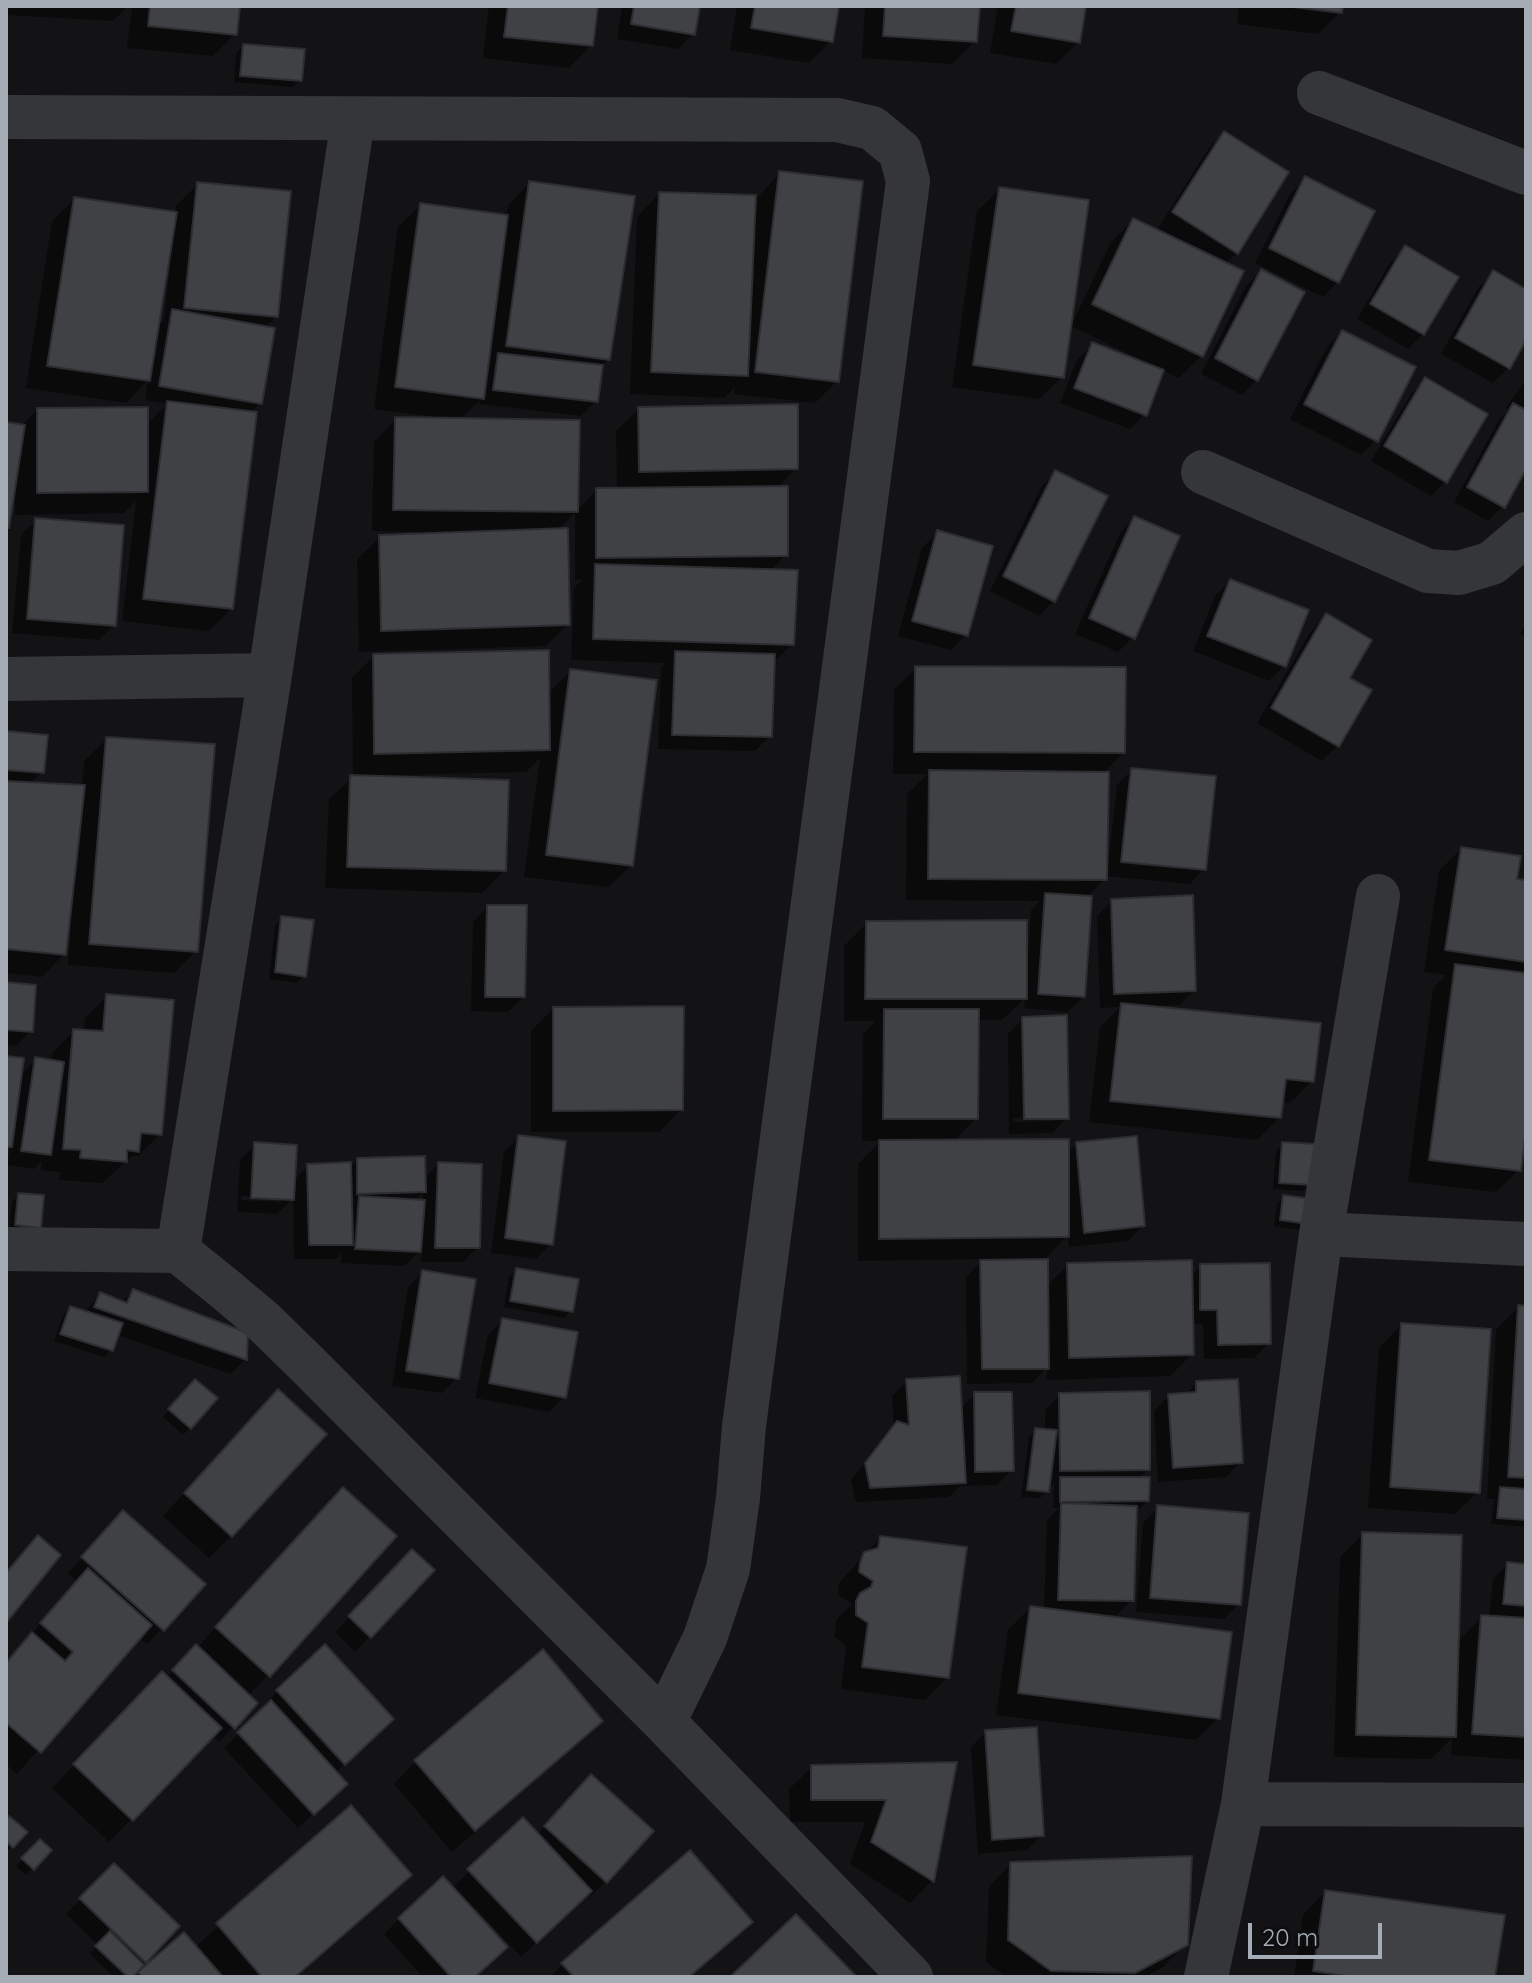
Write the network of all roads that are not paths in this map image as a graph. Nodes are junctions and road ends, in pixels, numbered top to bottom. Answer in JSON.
{"nodes":[{"id":1,"x":1319,"y":93,"type":"dead end"},
{"id":2,"x":6,"y":117,"type":"edge"},
{"id":3,"x":353,"y":119,"type":"junction"},
{"id":4,"x":1526,"y":173,"type":"edge"},
{"id":5,"x":1203,"y":472,"type":"dead end"},
{"id":6,"x":1526,"y":534,"type":"edge"},
{"id":7,"x":270,"y":675,"type":"junction"},
{"id":8,"x":6,"y":679,"type":"edge"},
{"id":9,"x":1378,"y":896,"type":"dead end"},
{"id":10,"x":1321,"y":1234,"type":"junction"},
{"id":11,"x":1526,"y":1244,"type":"edge"},
{"id":12,"x":6,"y":1249,"type":"edge"},
{"id":13,"x":178,"y":1251,"type":"junction"},
{"id":14,"x":664,"y":1722,"type":"junction"},
{"id":15,"x":1243,"y":1804,"type":"junction"},
{"id":16,"x":1526,"y":1805,"type":"edge"},
{"id":17,"x":911,"y":1977,"type":"edge"},
{"id":18,"x":1206,"y":1977,"type":"edge"}],
"edges":[{"from":1,"to":4,"type":"street"},
{"from":2,"to":3,"type":"street"},
{"from":3,"to":7,"type":"street"},
{"from":3,"to":14,"type":"street"},
{"from":5,"to":6,"type":"street"},
{"from":7,"to":8,"type":"street"},
{"from":7,"to":13,"type":"street"},
{"from":9,"to":10,"type":"street"},
{"from":10,"to":11,"type":"street"},
{"from":10,"to":15,"type":"street"},
{"from":12,"to":13,"type":"street"},
{"from":13,"to":14,"type":"street"},
{"from":14,"to":17,"type":"street"},
{"from":15,"to":16,"type":"street"},
{"from":15,"to":18,"type":"street"}]}
